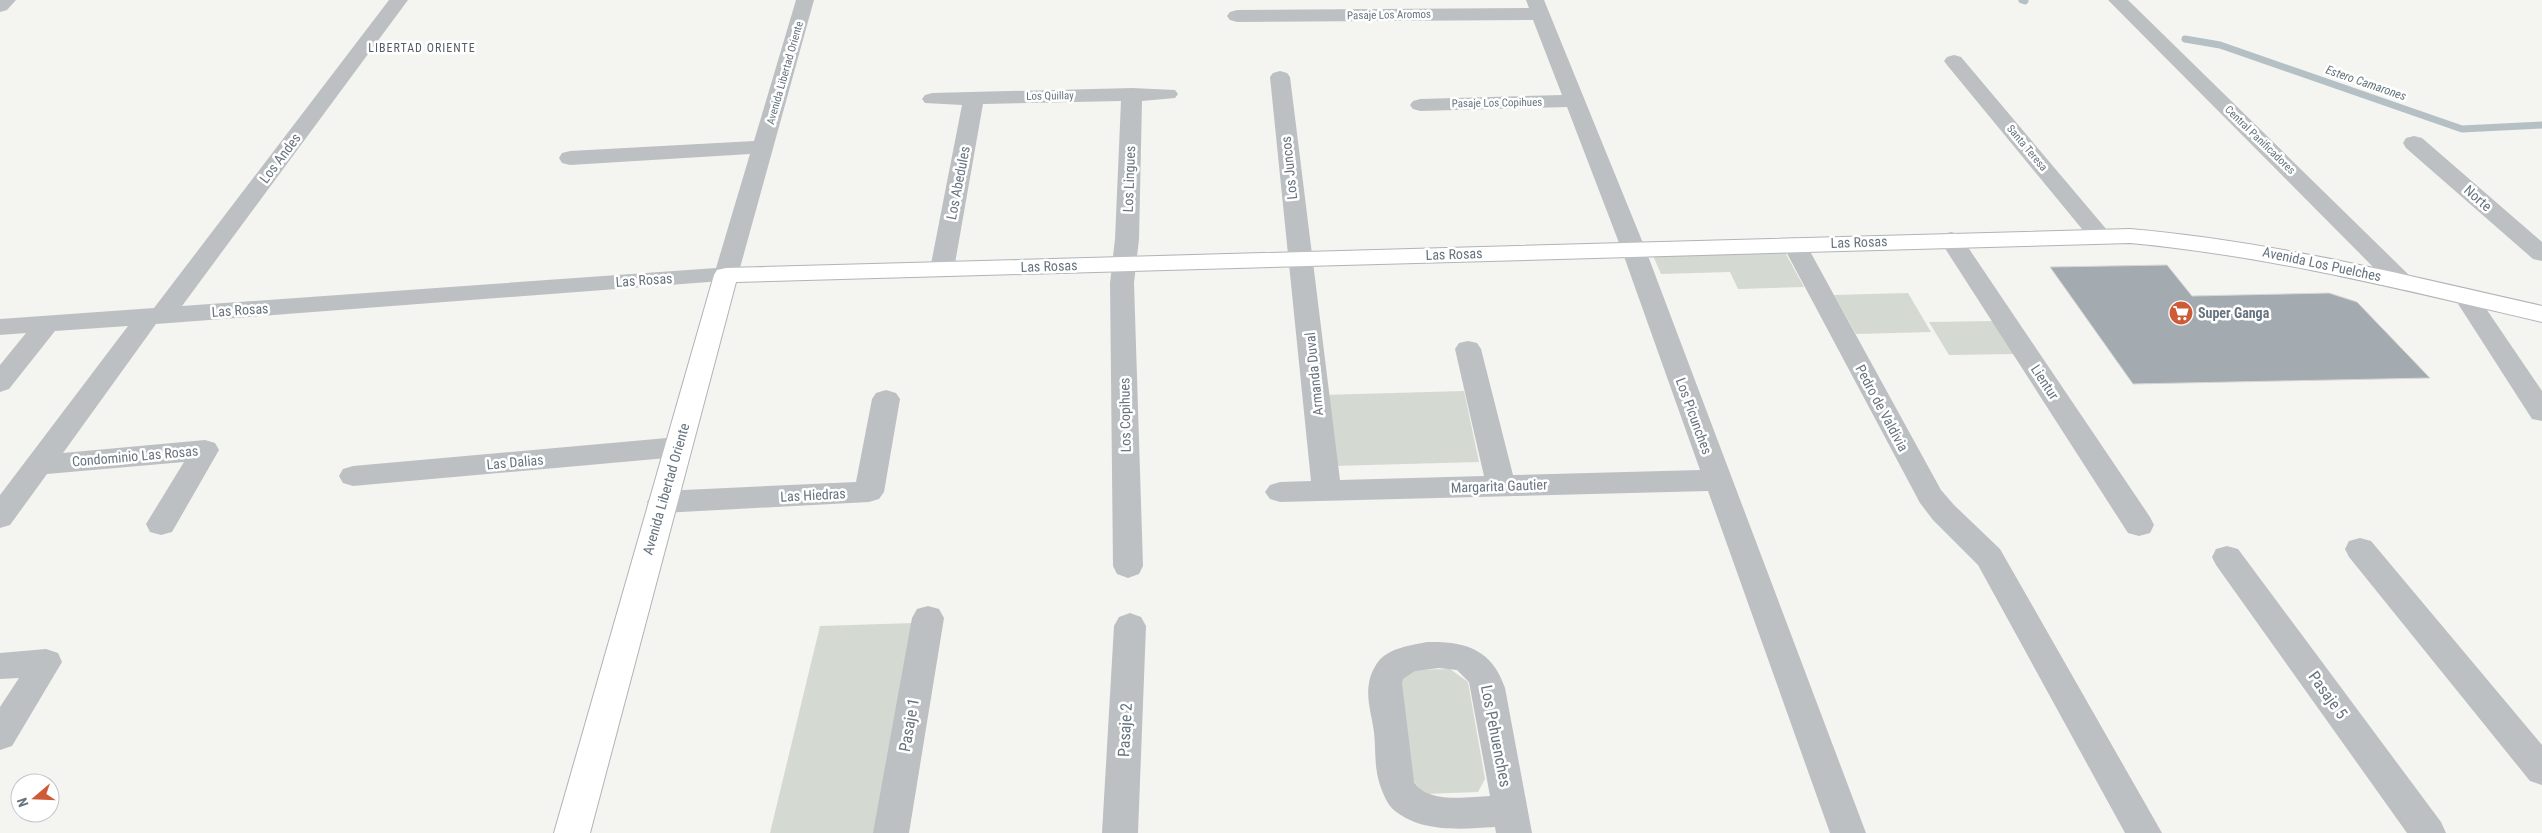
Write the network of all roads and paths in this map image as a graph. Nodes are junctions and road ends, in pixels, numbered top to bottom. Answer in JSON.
{"nodes":[{"id":1,"x":7,"y":0,"type":"edge"},
{"id":2,"x":399,"y":0,"type":"edge"},
{"id":3,"x":805,"y":0,"type":"edge"},
{"id":4,"x":2117,"y":0,"type":"edge"},
{"id":5,"x":0,"y":6,"type":"edge"},
{"id":6,"x":1538,"y":7,"type":"edge"},
{"id":7,"x":1237,"y":16,"type":"dead end"},
{"id":8,"x":1954,"y":61,"type":"dead end"},
{"id":9,"x":1280,"y":77,"type":"dead end"},
{"id":10,"x":1132,"y":94,"type":"junction"},
{"id":11,"x":1168,"y":94,"type":"dead end"},
{"id":12,"x":974,"y":98,"type":"junction"},
{"id":13,"x":932,"y":99,"type":"dead end"},
{"id":14,"x":1575,"y":102,"type":"junction"},
{"id":15,"x":1420,"y":105,"type":"dead end"},
{"id":16,"x":2414,"y":143,"type":"dead end"},
{"id":17,"x":764,"y":147,"type":"junction"},
{"id":18,"x":570,"y":158,"type":"dead end"},
{"id":19,"x":2099,"y":235,"type":"junction"},
{"id":20,"x":1951,"y":239,"type":"junction"},
{"id":21,"x":1794,"y":244,"type":"junction"},
{"id":22,"x":1633,"y":248,"type":"junction"},
{"id":23,"x":2542,"y":254,"type":"edge"},
{"id":24,"x":1300,"y":258,"type":"junction"},
{"id":25,"x":1124,"y":263,"type":"junction"},
{"id":26,"x":942,"y":269,"type":"junction"},
{"id":27,"x":726,"y":275,"type":"junction"},
{"id":28,"x":2402,"y":282,"type":"junction"},
{"id":29,"x":2465,"y":296,"type":"junction"},
{"id":30,"x":2542,"y":314,"type":"edge"},
{"id":31,"x":155,"y":316,"type":"junction"},
{"id":32,"x":47,"y":324,"type":"junction"},
{"id":33,"x":0,"y":327,"type":"edge"},
{"id":34,"x":1468,"y":349,"type":"dead end"},
{"id":35,"x":0,"y":383,"type":"edge"},
{"id":36,"x":886,"y":398,"type":"dead end"},
{"id":37,"x":2542,"y":412,"type":"edge"},
{"id":38,"x":678,"y":447,"type":"junction"},
{"id":39,"x":40,"y":465,"type":"junction"},
{"id":40,"x":353,"y":476,"type":"dead end"},
{"id":41,"x":1717,"y":480,"type":"junction"},
{"id":42,"x":1501,"y":486,"type":"junction"},
{"id":43,"x":1327,"y":491,"type":"junction"},
{"id":44,"x":1280,"y":492,"type":"dead end"},
{"id":45,"x":662,"y":502,"type":"junction"},
{"id":46,"x":0,"y":517,"type":"edge"},
{"id":47,"x":161,"y":524,"type":"dead end"},
{"id":48,"x":2139,"y":525,"type":"dead end"},
{"id":49,"x":2360,"y":549,"type":"dead end"},
{"id":50,"x":2227,"y":558,"type":"dead end"},
{"id":51,"x":1128,"y":566,"type":"dead end"},
{"id":52,"x":928,"y":618,"type":"dead end"},
{"id":53,"x":1130,"y":626,"type":"dead end"},
{"id":54,"x":0,"y":666,"type":"edge"},
{"id":55,"x":0,"y":736,"type":"edge"},
{"id":56,"x":2542,"y":770,"type":"edge"},
{"id":57,"x":1512,"y":822,"type":"edge"},
{"id":58,"x":572,"y":833,"type":"edge"},
{"id":59,"x":891,"y":833,"type":"edge"},
{"id":60,"x":1120,"y":833,"type":"edge"},
{"id":61,"x":1848,"y":833,"type":"edge"},
{"id":62,"x":2144,"y":833,"type":"edge"},
{"id":63,"x":2428,"y":833,"type":"edge"}],
"edges":[{"from":1,"to":5,"type":"street"},
{"from":2,"to":31,"type":"street","name":"Los Andes"},
{"from":3,"to":17,"type":"street","name":"Avenida Libertad Oriente"},
{"from":4,"to":28,"type":"street","name":"Central Panificadores"},
{"from":6,"to":7,"type":"street","name":"Pasaje Los Aromos"},
{"from":6,"to":14,"type":"street","name":"Los Picunches"},
{"from":8,"to":19,"type":"street","name":"Santa Teresa"},
{"from":9,"to":24,"type":"street","name":"Los Juncos"},
{"from":10,"to":11,"type":"street","name":"Los Quillay"},
{"from":10,"to":12,"type":"street","name":"Los Quillay"},
{"from":10,"to":25,"type":"street","name":"Los Lingues"},
{"from":12,"to":13,"type":"street","name":"Los Quillay"},
{"from":12,"to":26,"type":"street","name":"Los Abedules"},
{"from":14,"to":15,"type":"street","name":"Pasaje Los Copihues"},
{"from":14,"to":22,"type":"street","name":"Los Picunches"},
{"from":16,"to":23,"type":"street","name":"Norte"},
{"from":17,"to":18,"type":"street"},
{"from":17,"to":27,"type":"street","name":"Avenida Libertad Oriente"},
{"from":19,"to":20,"type":"main road","name":"Las Rosas"},
{"from":19,"to":28,"type":"main road","name":"Avenida Los Puelches"},
{"from":20,"to":21,"type":"main road","name":"Las Rosas"},
{"from":20,"to":48,"type":"street","name":"Lientur"},
{"from":21,"to":22,"type":"main road","name":"Las Rosas"},
{"from":21,"to":62,"type":"street","name":"Pedro de Valdivia"},
{"from":22,"to":24,"type":"main road","name":"Las Rosas"},
{"from":22,"to":41,"type":"street","name":"Los Picunches"},
{"from":24,"to":25,"type":"main road","name":"Las Rosas"},
{"from":24,"to":43,"type":"street","name":"Armanda Duval"},
{"from":25,"to":26,"type":"main road","name":"Las Rosas"},
{"from":25,"to":51,"type":"street","name":"Los Copihues"},
{"from":26,"to":27,"type":"main road","name":"Las Rosas"},
{"from":27,"to":31,"type":"street","name":"Las Rosas"},
{"from":27,"to":38,"type":"main road","name":"Avenida Libertad Oriente"},
{"from":28,"to":29,"type":"main road","name":"Avenida Los Puelches"},
{"from":29,"to":30,"type":"main road","name":"Avenida Los Puelches"},
{"from":29,"to":37,"type":"street"},
{"from":31,"to":32,"type":"street","name":"Las Rosas"},
{"from":31,"to":39,"type":"street","name":"Condominio Las Rosas"},
{"from":32,"to":33,"type":"street","name":"Las Rosas"},
{"from":32,"to":35,"type":"street"},
{"from":34,"to":42,"type":"street"},
{"from":36,"to":45,"type":"street","name":"Las Hiedras"},
{"from":38,"to":40,"type":"street","name":"Las Dalias"},
{"from":38,"to":45,"type":"main road","name":"Avenida Libertad Oriente"},
{"from":39,"to":46,"type":"street","name":"Condominio Las Rosas"},
{"from":39,"to":47,"type":"street","name":"Condominio Las Rosas"},
{"from":41,"to":42,"type":"street","name":"Margarita Gautier"},
{"from":41,"to":61,"type":"street","name":"Los Picunches"},
{"from":42,"to":43,"type":"street","name":"Margarita Gautier"},
{"from":43,"to":44,"type":"street","name":"Margarita Gautier"},
{"from":45,"to":58,"type":"main road","name":"Avenida Libertad Oriente"},
{"from":49,"to":56,"type":"street"},
{"from":50,"to":63,"type":"street","name":"Pasaje 5"},
{"from":52,"to":59,"type":"street","name":"Pasaje 1"},
{"from":53,"to":60,"type":"street","name":"Pasaje 2"},
{"from":54,"to":55,"type":"street"},
{"from":57,"to":57,"type":"street","name":"Los Pehuenches"}]}
